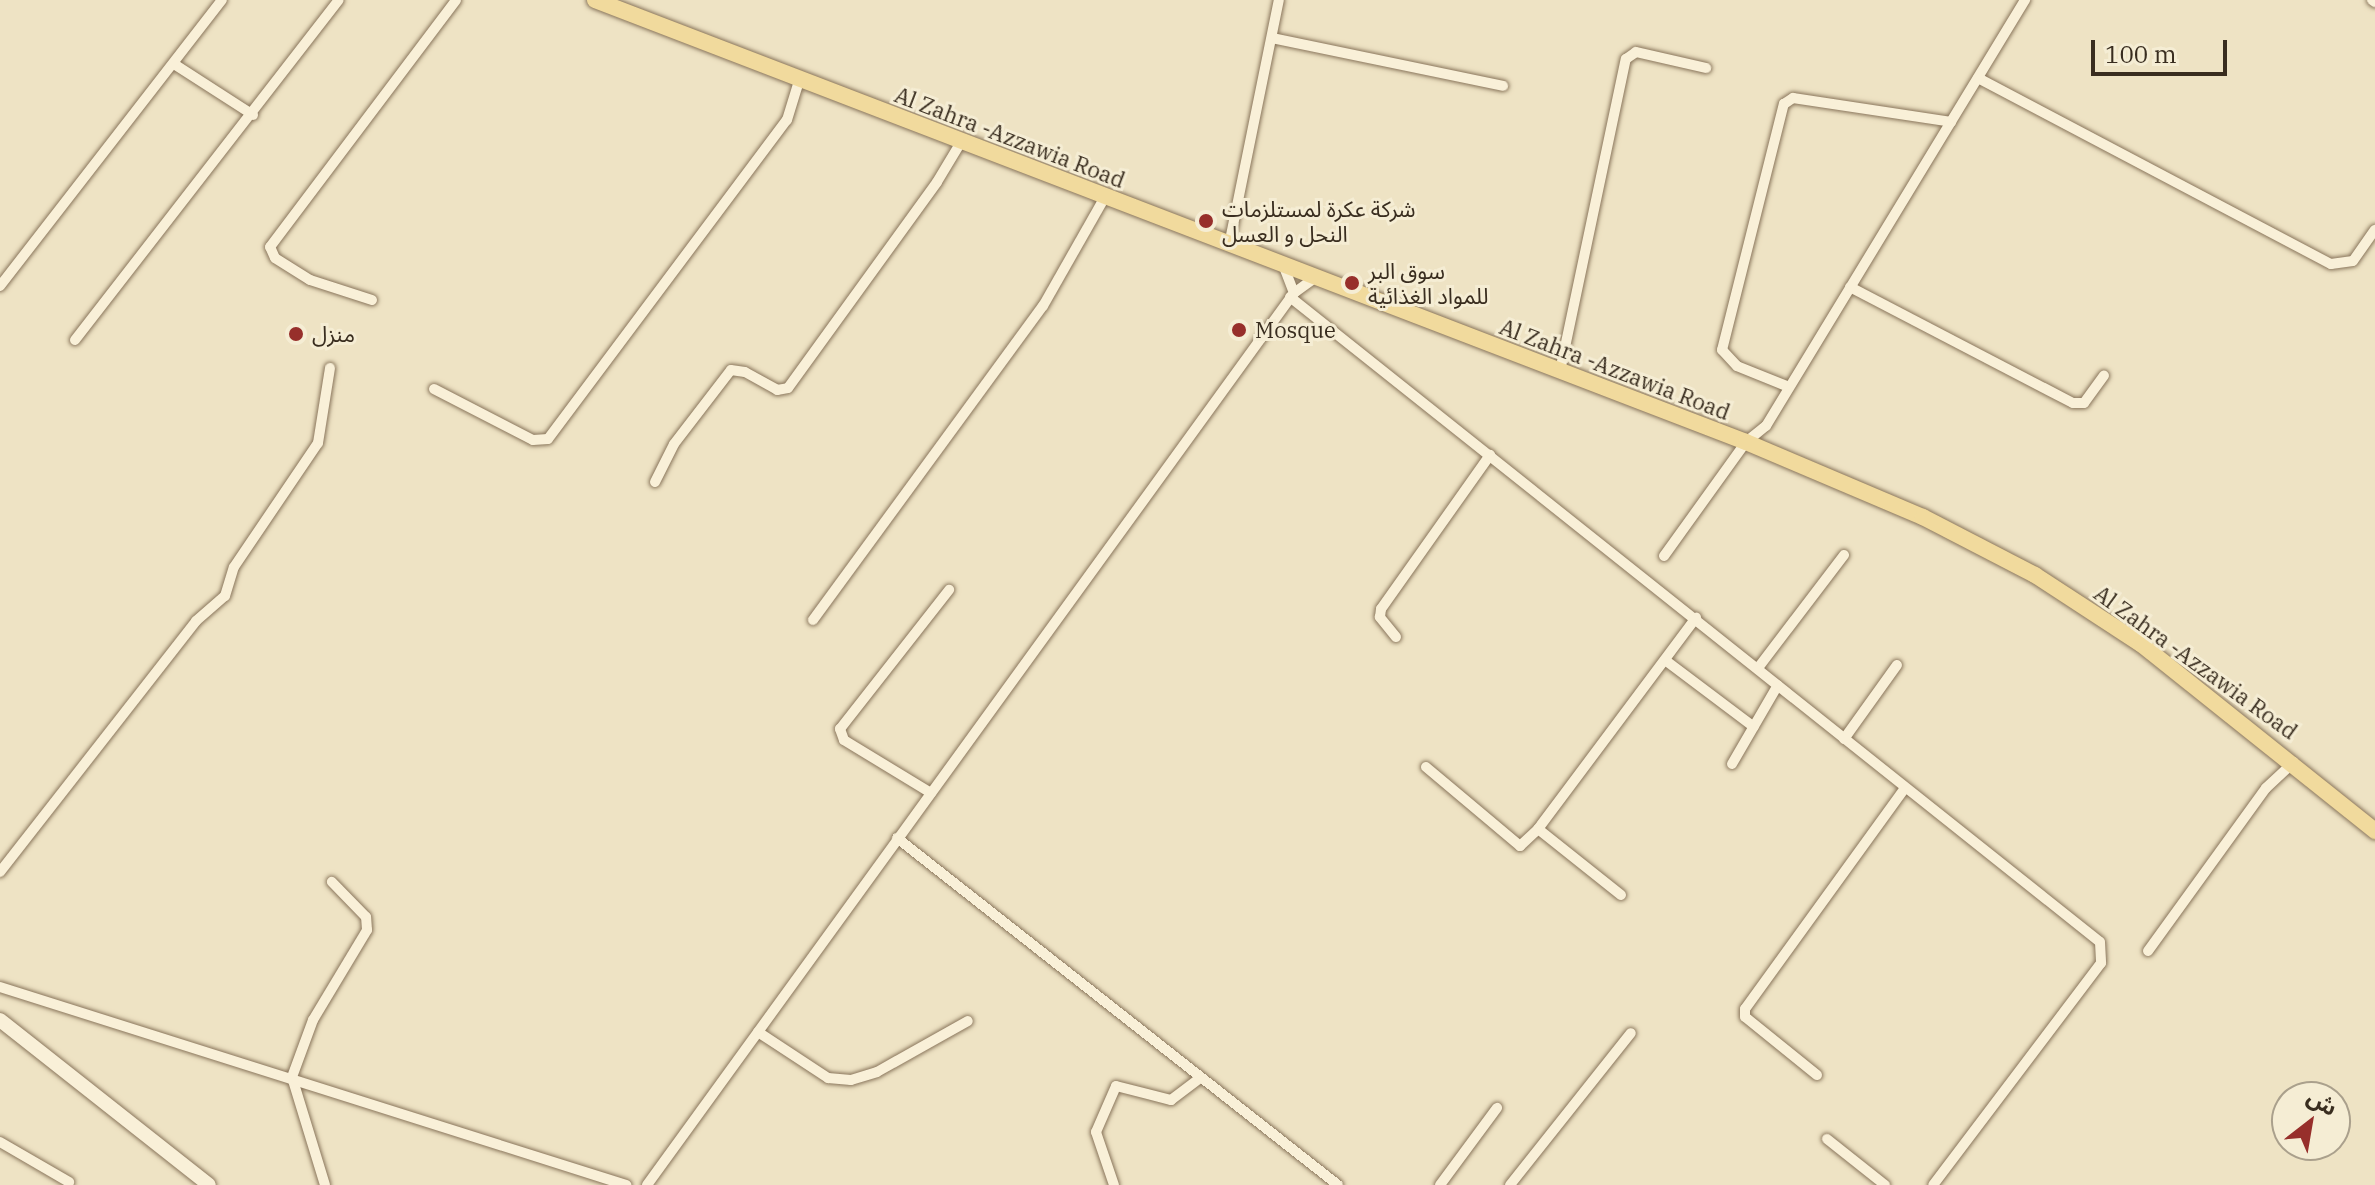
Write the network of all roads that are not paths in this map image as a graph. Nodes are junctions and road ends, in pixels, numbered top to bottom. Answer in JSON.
{"nodes":[{"id":1,"x":222,"y":0,"type":"edge"},
{"id":2,"x":339,"y":0,"type":"edge"},
{"id":3,"x":456,"y":0,"type":"edge"},
{"id":4,"x":595,"y":0,"type":"edge"},
{"id":5,"x":1279,"y":0,"type":"edge"},
{"id":6,"x":2025,"y":0,"type":"edge"},
{"id":7,"x":1272,"y":38,"type":"junction"},
{"id":8,"x":174,"y":64,"type":"junction"},
{"id":9,"x":1706,"y":68,"type":"dead end"},
{"id":10,"x":1978,"y":78,"type":"junction"},
{"id":11,"x":799,"y":81,"type":"junction"},
{"id":12,"x":1503,"y":86,"type":"dead end"},
{"id":13,"x":253,"y":115,"type":"junction"},
{"id":14,"x":1951,"y":122,"type":"junction"},
{"id":15,"x":961,"y":142,"type":"junction"},
{"id":16,"x":1105,"y":197,"type":"junction"},
{"id":17,"x":2375,"y":230,"type":"edge"},
{"id":18,"x":1229,"y":245,"type":"junction"},
{"id":19,"x":1284,"y":267,"type":"junction"},
{"id":20,"x":1313,"y":279,"type":"junction"},
{"id":21,"x":0,"y":286,"type":"edge"},
{"id":22,"x":1850,"y":287,"type":"junction"},
{"id":23,"x":1292,"y":295,"type":"junction"},
{"id":24,"x":372,"y":300,"type":"dead end"},
{"id":25,"x":75,"y":340,"type":"dead end"},
{"id":26,"x":330,"y":368,"type":"dead end"},
{"id":27,"x":1560,"y":371,"type":"junction"},
{"id":28,"x":2104,"y":375,"type":"dead end"},
{"id":29,"x":1789,"y":387,"type":"junction"},
{"id":30,"x":434,"y":389,"type":"dead end"},
{"id":31,"x":1766,"y":426,"type":"junction"},
{"id":32,"x":1746,"y":442,"type":"junction"},
{"id":33,"x":1765,"y":450,"type":"junction"},
{"id":34,"x":1490,"y":455,"type":"junction"},
{"id":35,"x":655,"y":482,"type":"dead end"},
{"id":36,"x":1844,"y":555,"type":"dead end"},
{"id":37,"x":1664,"y":556,"type":"dead end"},
{"id":38,"x":949,"y":590,"type":"dead end"},
{"id":39,"x":1696,"y":618,"type":"junction"},
{"id":40,"x":813,"y":620,"type":"dead end"},
{"id":41,"x":1396,"y":637,"type":"dead end"},
{"id":42,"x":1665,"y":660,"type":"junction"},
{"id":43,"x":1897,"y":665,"type":"dead end"},
{"id":44,"x":1758,"y":668,"type":"junction"},
{"id":45,"x":1778,"y":685,"type":"junction"},
{"id":46,"x":1754,"y":727,"type":"junction"},
{"id":47,"x":1844,"y":739,"type":"junction"},
{"id":48,"x":2294,"y":762,"type":"junction"},
{"id":49,"x":1732,"y":764,"type":"dead end"},
{"id":50,"x":1426,"y":767,"type":"dead end"},
{"id":51,"x":1905,"y":788,"type":"junction"},
{"id":52,"x":931,"y":793,"type":"junction"},
{"id":53,"x":1538,"y":829,"type":"junction"},
{"id":54,"x":2375,"y":831,"type":"edge"},
{"id":55,"x":897,"y":838,"type":"junction"},
{"id":56,"x":0,"y":872,"type":"edge"},
{"id":57,"x":332,"y":882,"type":"dead end"},
{"id":58,"x":1621,"y":895,"type":"dead end"},
{"id":59,"x":2148,"y":951,"type":"dead end"},
{"id":60,"x":0,"y":987,"type":"edge"},
{"id":61,"x":0,"y":1020,"type":"edge"},
{"id":62,"x":968,"y":1021,"type":"dead end"},
{"id":63,"x":758,"y":1032,"type":"junction"},
{"id":64,"x":1631,"y":1033,"type":"dead end"},
{"id":65,"x":1817,"y":1075,"type":"dead end"},
{"id":66,"x":292,"y":1077,"type":"junction"},
{"id":67,"x":1200,"y":1078,"type":"junction"},
{"id":68,"x":1497,"y":1108,"type":"dead end"},
{"id":69,"x":1827,"y":1139,"type":"dead end"},
{"id":70,"x":0,"y":1142,"type":"edge"},
{"id":71,"x":69,"y":1182,"type":"dead end"},
{"id":72,"x":209,"y":1185,"type":"edge"},
{"id":73,"x":325,"y":1185,"type":"edge"},
{"id":74,"x":626,"y":1185,"type":"edge"},
{"id":75,"x":647,"y":1185,"type":"edge"},
{"id":76,"x":1114,"y":1185,"type":"edge"},
{"id":77,"x":1338,"y":1185,"type":"edge"},
{"id":78,"x":1440,"y":1185,"type":"edge"},
{"id":79,"x":1510,"y":1185,"type":"edge"},
{"id":80,"x":1885,"y":1185,"type":"edge"},
{"id":81,"x":1933,"y":1185,"type":"edge"}],
"edges":[{"from":1,"to":8,"type":"street"},
{"from":2,"to":13,"type":"street"},
{"from":3,"to":24,"type":"street"},
{"from":4,"to":11,"type":"main road","name":"Al Zahra -Azzawia Road"},
{"from":5,"to":7,"type":"street"},
{"from":6,"to":10,"type":"street"},
{"from":7,"to":12,"type":"street"},
{"from":7,"to":18,"type":"street"},
{"from":8,"to":13,"type":"street"},
{"from":8,"to":21,"type":"street"},
{"from":9,"to":27,"type":"street"},
{"from":10,"to":14,"type":"street"},
{"from":10,"to":17,"type":"street"},
{"from":11,"to":15,"type":"main road","name":"Al Zahra -Azzawia Road"},
{"from":11,"to":30,"type":"street"},
{"from":13,"to":25,"type":"street"},
{"from":14,"to":22,"type":"street"},
{"from":14,"to":29,"type":"street"},
{"from":15,"to":16,"type":"main road","name":"Al Zahra -Azzawia Road"},
{"from":15,"to":35,"type":"street"},
{"from":16,"to":18,"type":"main road","name":"Al Zahra -Azzawia Road"},
{"from":16,"to":40,"type":"street"},
{"from":18,"to":19,"type":"main road","name":"Al Zahra -Azzawia Road"},
{"from":19,"to":20,"type":"main road","name":"Al Zahra -Azzawia Road"},
{"from":19,"to":23,"type":"street"},
{"from":20,"to":23,"type":"street"},
{"from":20,"to":27,"type":"main road","name":"Al Zahra -Azzawia Road"},
{"from":22,"to":28,"type":"street"},
{"from":22,"to":29,"type":"street"},
{"from":23,"to":34,"type":"street"},
{"from":23,"to":52,"type":"street"},
{"from":26,"to":56,"type":"street"},
{"from":27,"to":32,"type":"main road","name":"Al Zahra -Azzawia Road"},
{"from":29,"to":31,"type":"street"},
{"from":31,"to":32,"type":"street"},
{"from":31,"to":33,"type":"street"},
{"from":32,"to":33,"type":"main road","name":"Al Zahra -Azzawia Road"},
{"from":32,"to":37,"type":"street"},
{"from":33,"to":48,"type":"main road","name":"Al Zahra -Azzawia Road"},
{"from":34,"to":39,"type":"street"},
{"from":34,"to":41,"type":"street"},
{"from":36,"to":44,"type":"street"},
{"from":38,"to":52,"type":"street"},
{"from":39,"to":42,"type":"street"},
{"from":39,"to":44,"type":"street"},
{"from":42,"to":46,"type":"street"},
{"from":42,"to":53,"type":"street"},
{"from":43,"to":47,"type":"street"},
{"from":44,"to":45,"type":"street"},
{"from":45,"to":46,"type":"street"},
{"from":45,"to":47,"type":"street"},
{"from":46,"to":49,"type":"street"},
{"from":47,"to":51,"type":"street"},
{"from":48,"to":54,"type":"main road","name":"Al Zahra -Azzawia Road"},
{"from":48,"to":59,"type":"street"},
{"from":50,"to":53,"type":"street"},
{"from":51,"to":65,"type":"street"},
{"from":51,"to":81,"type":"street"},
{"from":52,"to":55,"type":"street"},
{"from":53,"to":58,"type":"street"},
{"from":55,"to":63,"type":"street"},
{"from":55,"to":67,"type":"street"},
{"from":57,"to":66,"type":"street"},
{"from":60,"to":66,"type":"street"},
{"from":61,"to":72,"type":"street"},
{"from":62,"to":63,"type":"street"},
{"from":63,"to":75,"type":"street"},
{"from":64,"to":79,"type":"street"},
{"from":66,"to":73,"type":"street"},
{"from":66,"to":74,"type":"street"},
{"from":67,"to":76,"type":"street"},
{"from":67,"to":77,"type":"street"},
{"from":68,"to":78,"type":"street"},
{"from":69,"to":80,"type":"street"},
{"from":70,"to":71,"type":"street"}]}
